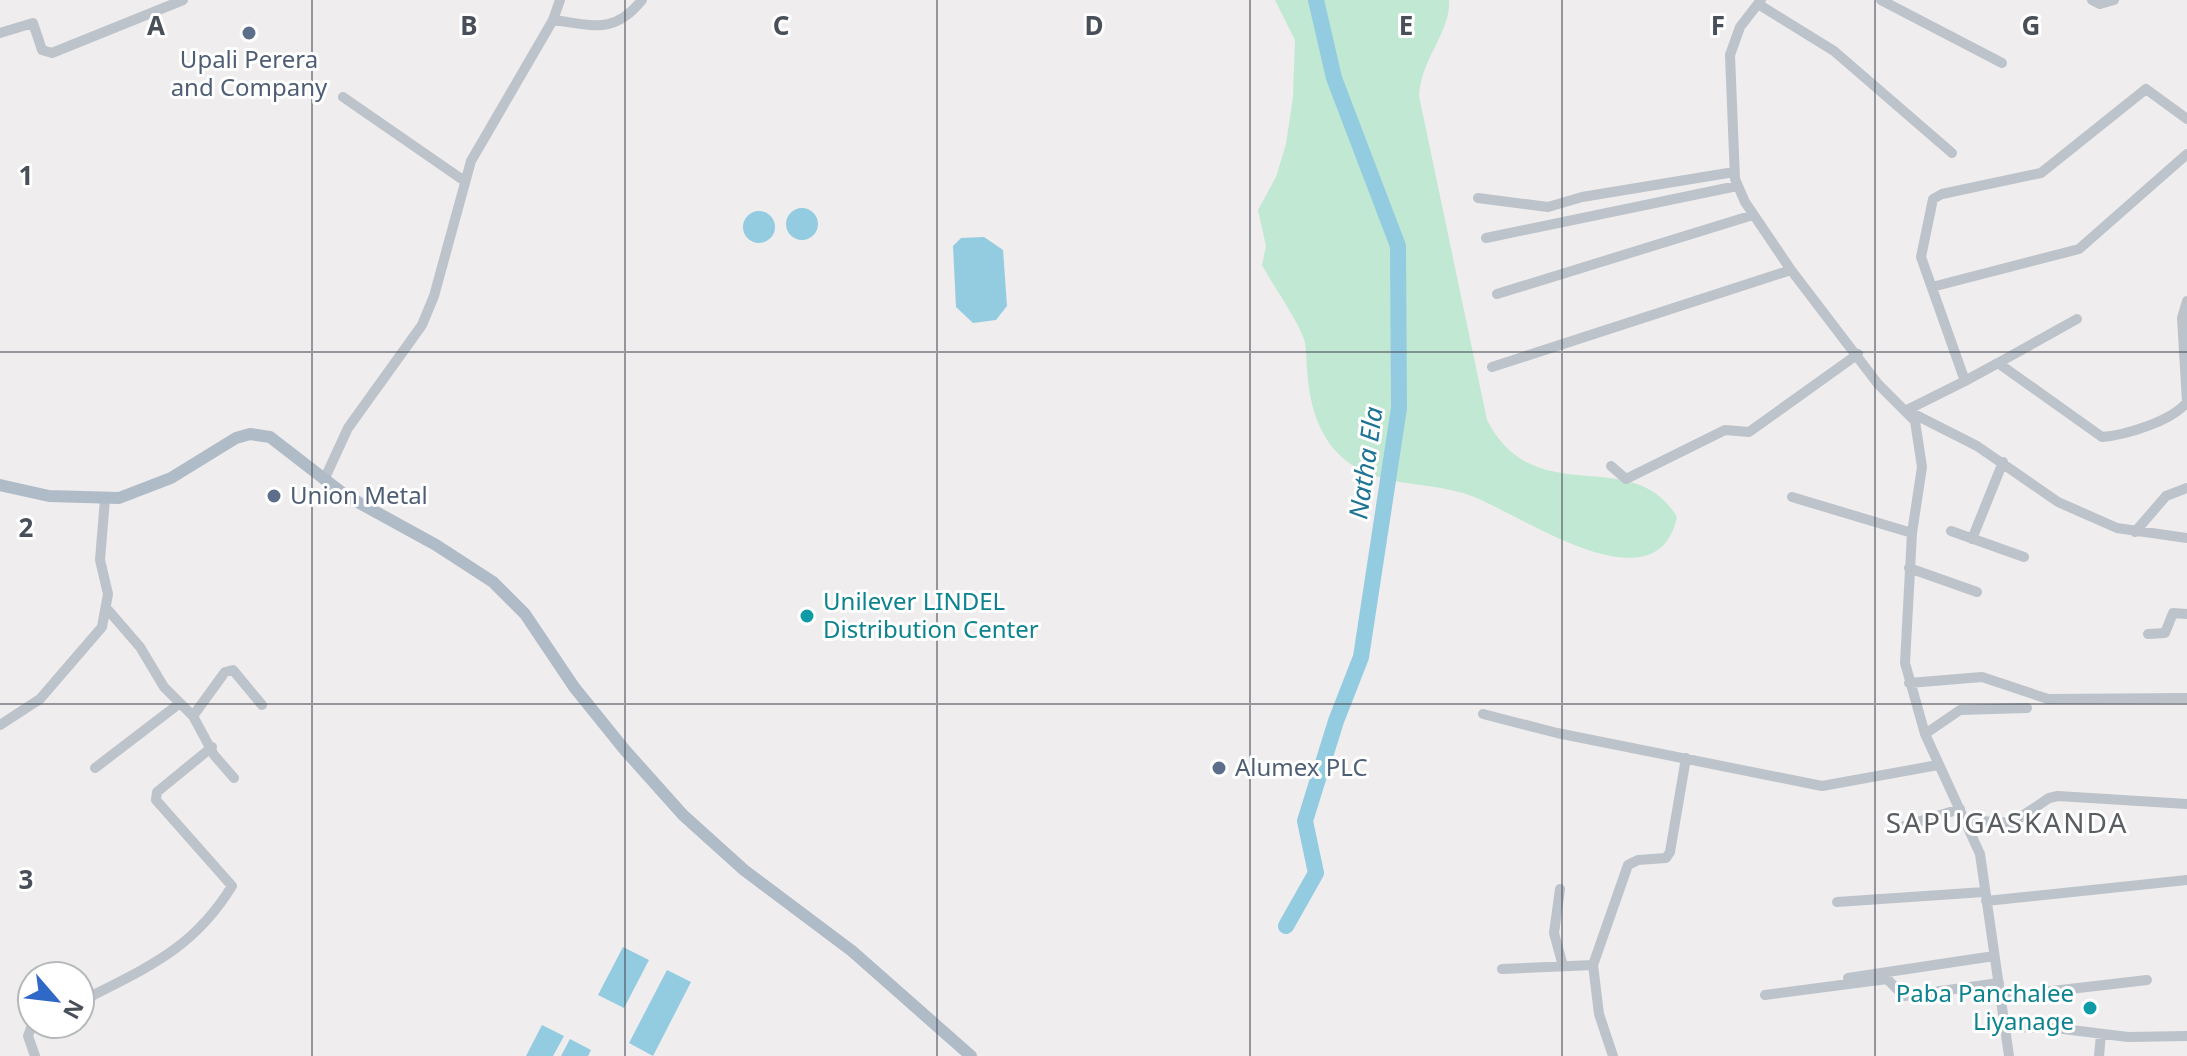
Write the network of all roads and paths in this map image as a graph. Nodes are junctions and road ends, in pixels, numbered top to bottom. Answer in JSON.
{"nodes":[{"id":1,"x":183,"y":0,"type":"edge"},
{"id":2,"x":560,"y":0,"type":"edge"},
{"id":3,"x":642,"y":0,"type":"edge"},
{"id":4,"x":1881,"y":0,"type":"edge"},
{"id":5,"x":2092,"y":0,"type":"edge"},
{"id":6,"x":2114,"y":0,"type":"edge"},
{"id":7,"x":1760,"y":2,"type":"edge"},
{"id":8,"x":553,"y":20,"type":"junction"},
{"id":9,"x":0,"y":33,"type":"edge"},
{"id":10,"x":2002,"y":63,"type":"dead end"},
{"id":11,"x":343,"y":97,"type":"dead end"},
{"id":12,"x":2187,"y":119,"type":"edge"},
{"id":13,"x":1952,"y":153,"type":"dead end"},
{"id":14,"x":2187,"y":154,"type":"edge"},
{"id":15,"x":1734,"y":172,"type":"junction"},
{"id":16,"x":463,"y":180,"type":"junction"},
{"id":17,"x":1737,"y":186,"type":"junction"},
{"id":18,"x":1478,"y":198,"type":"dead end"},
{"id":19,"x":1753,"y":215,"type":"junction"},
{"id":20,"x":1486,"y":238,"type":"dead end"},
{"id":21,"x":1791,"y":270,"type":"junction"},
{"id":22,"x":1932,"y":287,"type":"junction"},
{"id":23,"x":1497,"y":294,"type":"dead end"},
{"id":24,"x":2187,"y":301,"type":"edge"},
{"id":25,"x":2077,"y":319,"type":"dead end"},
{"id":26,"x":1858,"y":354,"type":"junction"},
{"id":27,"x":1998,"y":363,"type":"junction"},
{"id":28,"x":1492,"y":367,"type":"dead end"},
{"id":29,"x":1965,"y":381,"type":"junction"},
{"id":30,"x":1907,"y":410,"type":"junction"},
{"id":31,"x":2003,"y":462,"type":"junction"},
{"id":32,"x":1611,"y":466,"type":"dead end"},
{"id":33,"x":324,"y":480,"type":"junction"},
{"id":34,"x":0,"y":485,"type":"edge"},
{"id":35,"x":2187,"y":488,"type":"edge"},
{"id":36,"x":1792,"y":497,"type":"dead end"},
{"id":37,"x":105,"y":499,"type":"junction"},
{"id":38,"x":1951,"y":531,"type":"dead end"},
{"id":39,"x":2135,"y":532,"type":"junction"},
{"id":40,"x":1912,"y":533,"type":"junction"},
{"id":41,"x":2187,"y":538,"type":"edge"},
{"id":42,"x":1972,"y":539,"type":"junction"},
{"id":43,"x":2024,"y":557,"type":"dead end"},
{"id":44,"x":1909,"y":568,"type":"junction"},
{"id":45,"x":1977,"y":592,"type":"dead end"},
{"id":46,"x":108,"y":610,"type":"junction"},
{"id":47,"x":2187,"y":614,"type":"edge"},
{"id":48,"x":2148,"y":634,"type":"dead end"},
{"id":49,"x":1909,"y":683,"type":"junction"},
{"id":50,"x":2187,"y":698,"type":"edge"},
{"id":51,"x":180,"y":703,"type":"junction"},
{"id":52,"x":262,"y":705,"type":"dead end"},
{"id":53,"x":2027,"y":708,"type":"dead end"},
{"id":54,"x":1483,"y":714,"type":"dead end"},
{"id":55,"x":193,"y":716,"type":"junction"},
{"id":56,"x":0,"y":725,"type":"edge"},
{"id":57,"x":1925,"y":734,"type":"junction"},
{"id":58,"x":212,"y":747,"type":"junction"},
{"id":59,"x":1686,"y":758,"type":"junction"},
{"id":60,"x":1938,"y":765,"type":"junction"},
{"id":61,"x":95,"y":768,"type":"dead end"},
{"id":62,"x":234,"y":778,"type":"dead end"},
{"id":63,"x":2187,"y":804,"type":"edge"},
{"id":64,"x":1962,"y":815,"type":"junction"},
{"id":65,"x":1904,"y":826,"type":"dead end"},
{"id":66,"x":2187,"y":880,"type":"edge"},
{"id":67,"x":1560,"y":889,"type":"dead end"},
{"id":68,"x":1985,"y":897,"type":"junction"},
{"id":69,"x":1837,"y":902,"type":"dead end"},
{"id":70,"x":1994,"y":956,"type":"junction"},
{"id":71,"x":1593,"y":965,"type":"junction"},
{"id":72,"x":1563,"y":966,"type":"junction"},
{"id":73,"x":1502,"y":969,"type":"dead end"},
{"id":74,"x":2147,"y":980,"type":"dead end"},
{"id":75,"x":1827,"y":981,"type":"dead end"},
{"id":76,"x":1999,"y":983,"type":"junction"},
{"id":77,"x":96,"y":994,"type":"edge"},
{"id":78,"x":1765,"y":995,"type":"dead end"},
{"id":79,"x":2001,"y":997,"type":"junction"},
{"id":80,"x":2005,"y":1027,"type":"junction"},
{"id":81,"x":2101,"y":1034,"type":"junction"},
{"id":82,"x":2187,"y":1036,"type":"edge"},
{"id":83,"x":971,"y":1056,"type":"edge"},
{"id":84,"x":1613,"y":1056,"type":"edge"},
{"id":85,"x":2009,"y":1056,"type":"edge"},
{"id":86,"x":2099,"y":1056,"type":"edge"}],
"edges":[{"from":1,"to":9,"type":"street"},
{"from":2,"to":8,"type":"street"},
{"from":3,"to":8,"type":"street"},
{"from":4,"to":10,"type":"street"},
{"from":5,"to":6,"type":"street"},
{"from":7,"to":13,"type":"street"},
{"from":7,"to":15,"type":"street"},
{"from":8,"to":16,"type":"street"},
{"from":11,"to":16,"type":"street"},
{"from":12,"to":22,"type":"street"},
{"from":14,"to":22,"type":"street"},
{"from":15,"to":17,"type":"street"},
{"from":15,"to":18,"type":"street"},
{"from":16,"to":33,"type":"street"},
{"from":17,"to":19,"type":"street"},
{"from":17,"to":20,"type":"street"},
{"from":19,"to":21,"type":"street"},
{"from":19,"to":23,"type":"street"},
{"from":21,"to":26,"type":"street"},
{"from":21,"to":28,"type":"street"},
{"from":22,"to":29,"type":"street"},
{"from":24,"to":27,"type":"street"},
{"from":25,"to":27,"type":"street"},
{"from":26,"to":30,"type":"street"},
{"from":26,"to":32,"type":"street"},
{"from":27,"to":29,"type":"street"},
{"from":29,"to":30,"type":"street"},
{"from":30,"to":31,"type":"street"},
{"from":30,"to":40,"type":"street"},
{"from":31,"to":39,"type":"street"},
{"from":31,"to":42,"type":"street"},
{"from":33,"to":37,"type":"main road"},
{"from":33,"to":83,"type":"main road"},
{"from":34,"to":37,"type":"main road"},
{"from":35,"to":39,"type":"street"},
{"from":36,"to":40,"type":"street"},
{"from":37,"to":46,"type":"street"},
{"from":38,"to":42,"type":"street"},
{"from":39,"to":41,"type":"street"},
{"from":40,"to":44,"type":"street"},
{"from":42,"to":43,"type":"street"},
{"from":44,"to":45,"type":"street"},
{"from":44,"to":49,"type":"street"},
{"from":46,"to":51,"type":"street"},
{"from":46,"to":56,"type":"street"},
{"from":47,"to":48,"type":"street"},
{"from":49,"to":50,"type":"street"},
{"from":49,"to":57,"type":"street"},
{"from":51,"to":55,"type":"street"},
{"from":51,"to":61,"type":"street"},
{"from":52,"to":55,"type":"street"},
{"from":53,"to":57,"type":"street"},
{"from":54,"to":59,"type":"street"},
{"from":55,"to":58,"type":"street"},
{"from":57,"to":60,"type":"street"},
{"from":58,"to":62,"type":"street"},
{"from":58,"to":77,"type":"street"},
{"from":59,"to":60,"type":"street"},
{"from":59,"to":71,"type":"street"},
{"from":60,"to":64,"type":"street"},
{"from":63,"to":64,"type":"street"},
{"from":64,"to":65,"type":"street"},
{"from":64,"to":68,"type":"street"},
{"from":66,"to":68,"type":"street"},
{"from":67,"to":72,"type":"street"},
{"from":68,"to":69,"type":"street"},
{"from":68,"to":70,"type":"street"},
{"from":70,"to":75,"type":"street"},
{"from":70,"to":76,"type":"street"},
{"from":71,"to":72,"type":"street"},
{"from":71,"to":84,"type":"street"},
{"from":72,"to":73,"type":"street"},
{"from":74,"to":79,"type":"street"},
{"from":76,"to":78,"type":"street"},
{"from":76,"to":79,"type":"street"},
{"from":79,"to":80,"type":"street"},
{"from":80,"to":81,"type":"street"},
{"from":80,"to":85,"type":"street"},
{"from":81,"to":82,"type":"street"},
{"from":81,"to":86,"type":"street"}]}
